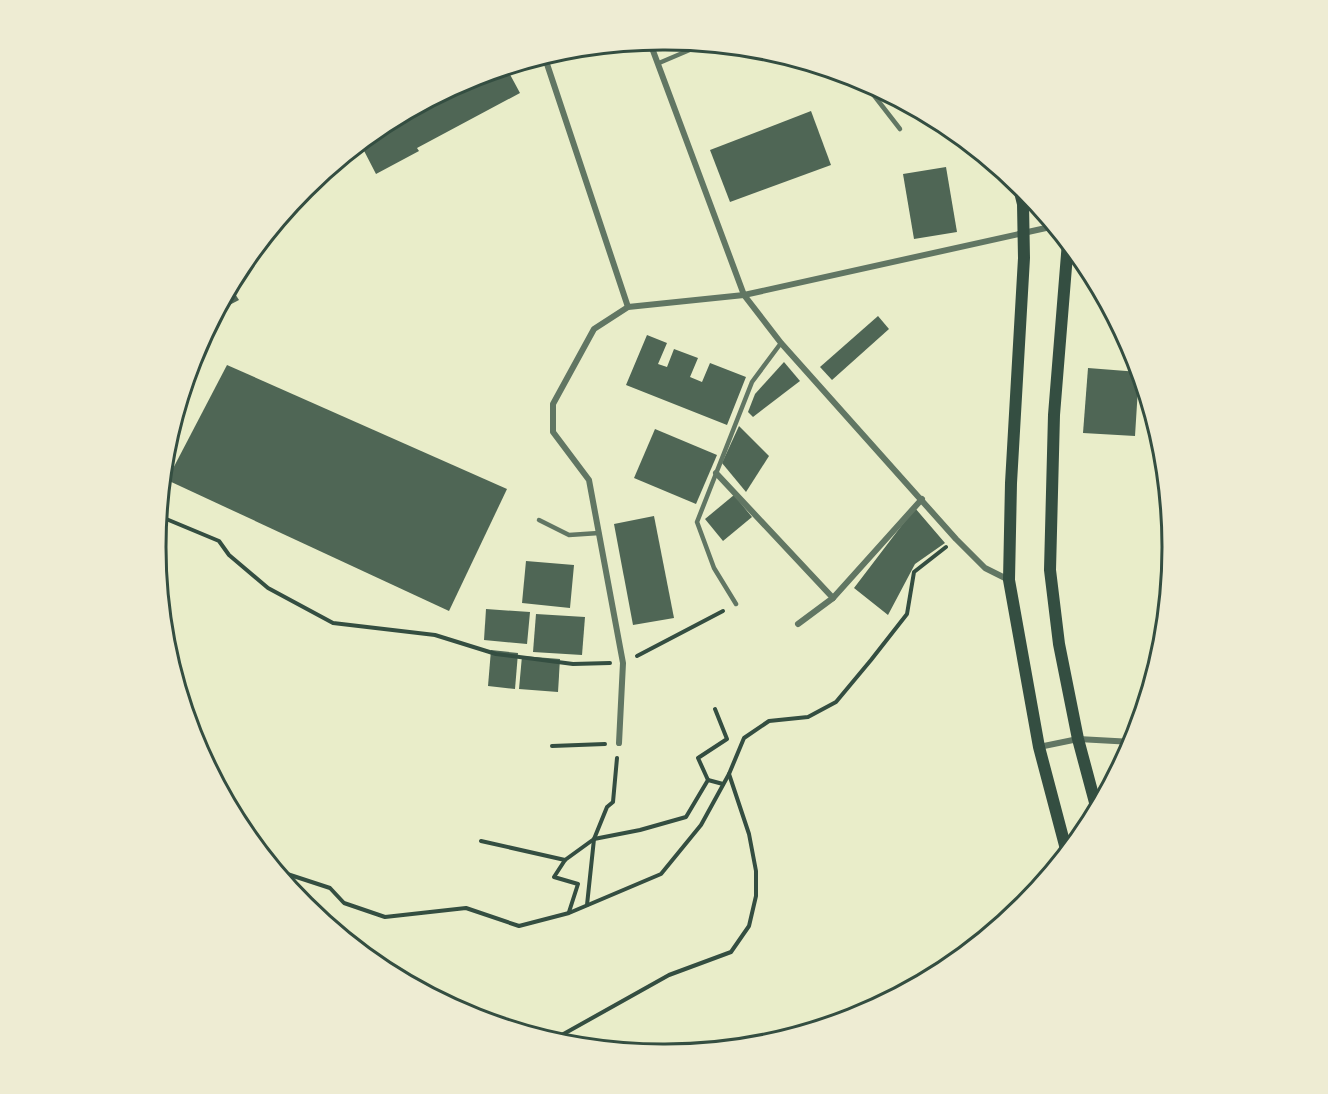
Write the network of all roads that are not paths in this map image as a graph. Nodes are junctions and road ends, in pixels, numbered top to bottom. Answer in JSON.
{"nodes":[{"id":1,"x":654,"y":50,"type":"edge"},
{"id":2,"x":687,"y":51,"type":"edge"},
{"id":3,"x":547,"y":63,"type":"edge"},
{"id":4,"x":658,"y":63,"type":"junction"},
{"id":5,"x":875,"y":97,"type":"edge"},
{"id":6,"x":900,"y":129,"type":"dead end"},
{"id":7,"x":1020,"y":200,"type":"edge"},
{"id":8,"x":1046,"y":228,"type":"edge"},
{"id":9,"x":1025,"y":233,"type":"junction"},
{"id":10,"x":1067,"y":255,"type":"edge"},
{"id":11,"x":744,"y":295,"type":"junction"},
{"id":12,"x":628,"y":307,"type":"junction"},
{"id":13,"x":781,"y":343,"type":"junction"},
{"id":14,"x":716,"y":472,"type":"junction"},
{"id":15,"x":922,"y":499,"type":"junction"},
{"id":16,"x":539,"y":519,"type":"dead end"},
{"id":17,"x":599,"y":533,"type":"junction"},
{"id":18,"x":1009,"y":580,"type":"junction"},
{"id":19,"x":833,"y":598,"type":"junction"},
{"id":20,"x":736,"y":604,"type":"road end"},
{"id":21,"x":798,"y":624,"type":"dead end"},
{"id":22,"x":1078,"y":740,"type":"junction"},
{"id":23,"x":1122,"y":742,"type":"edge"},
{"id":24,"x":619,"y":743,"type":"road end"},
{"id":25,"x":1039,"y":747,"type":"junction"},
{"id":26,"x":1094,"y":798,"type":"edge"},
{"id":27,"x":1063,"y":844,"type":"edge"}],
"edges":[{"from":1,"to":4,"type":"street"},
{"from":2,"to":4,"type":"lane"},
{"from":3,"to":12,"type":"street"},
{"from":4,"to":11,"type":"street"},
{"from":5,"to":6,"type":"lane"},
{"from":7,"to":9,"type":"main road"},
{"from":8,"to":9,"type":"street"},
{"from":9,"to":11,"type":"street"},
{"from":9,"to":18,"type":"main road"},
{"from":10,"to":22,"type":"main road"},
{"from":11,"to":12,"type":"street"},
{"from":11,"to":13,"type":"street"},
{"from":12,"to":17,"type":"street"},
{"from":13,"to":14,"type":"lane"},
{"from":13,"to":15,"type":"street"},
{"from":14,"to":19,"type":"street"},
{"from":14,"to":20,"type":"lane"},
{"from":15,"to":18,"type":"street"},
{"from":15,"to":19,"type":"street"},
{"from":16,"to":17,"type":"lane"},
{"from":17,"to":24,"type":"street"},
{"from":18,"to":25,"type":"main road"},
{"from":19,"to":21,"type":"street"},
{"from":22,"to":23,"type":"street"},
{"from":22,"to":25,"type":"street"},
{"from":22,"to":26,"type":"main road"},
{"from":25,"to":27,"type":"main road"}]}
